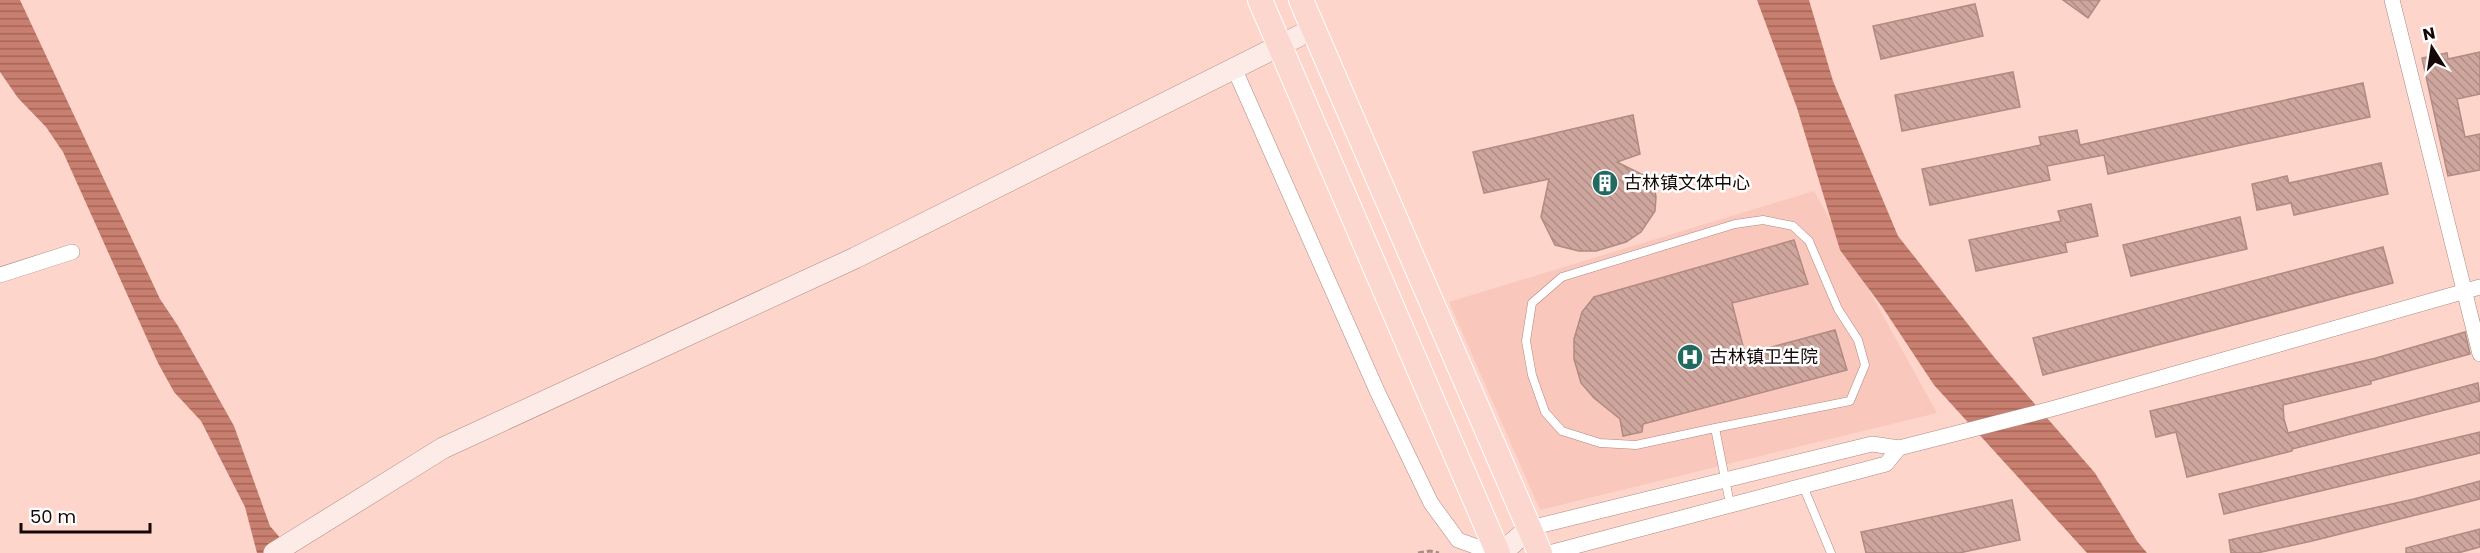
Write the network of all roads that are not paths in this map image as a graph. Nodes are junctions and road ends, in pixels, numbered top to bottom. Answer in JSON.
{"nodes":[{"id":1,"x":1260,"y":0,"type":"edge"},
{"id":2,"x":1301,"y":0,"type":"edge"},
{"id":3,"x":2392,"y":0,"type":"edge"},
{"id":4,"x":1313,"y":29,"type":"junction"},
{"id":5,"x":1279,"y":46,"type":"junction"},
{"id":6,"x":1234,"y":68,"type":"junction"},
{"id":7,"x":72,"y":252,"type":"dead end"},
{"id":8,"x":0,"y":275,"type":"edge"},
{"id":9,"x":2473,"y":288,"type":"edge"},
{"id":10,"x":2480,"y":354,"type":"edge"},
{"id":11,"x":1715,"y":428,"type":"junction"},
{"id":12,"x":1899,"y":448,"type":"junction"},
{"id":13,"x":1725,"y":481,"type":"junction"},
{"id":14,"x":1803,"y":486,"type":"junction"},
{"id":15,"x":1730,"y":504,"type":"junction"},
{"id":16,"x":1530,"y":528,"type":"junction"},
{"id":17,"x":274,"y":553,"type":"edge"},
{"id":18,"x":1498,"y":553,"type":"edge"},
{"id":19,"x":1540,"y":553,"type":"edge"},
{"id":20,"x":1549,"y":553,"type":"edge"},
{"id":21,"x":1831,"y":553,"type":"edge"}],
"edges":[{"from":1,"to":5,"type":"main road"},
{"from":2,"to":4,"type":"main road"},
{"from":3,"to":9,"type":"street"},
{"from":4,"to":5,"type":"street"},
{"from":4,"to":16,"type":"main road"},
{"from":5,"to":6,"type":"street"},
{"from":5,"to":18,"type":"main road"},
{"from":6,"to":17,"type":"street"},
{"from":6,"to":18,"type":"street"},
{"from":7,"to":8,"type":"street"},
{"from":9,"to":10,"type":"street"},
{"from":9,"to":12,"type":"street"},
{"from":11,"to":11,"type":"lane"},
{"from":11,"to":13,"type":"lane"},
{"from":12,"to":13,"type":"street"},
{"from":12,"to":14,"type":"street"},
{"from":13,"to":15,"type":"lane"},
{"from":13,"to":16,"type":"street"},
{"from":14,"to":15,"type":"street"},
{"from":14,"to":21,"type":"lane"},
{"from":15,"to":20,"type":"street"},
{"from":16,"to":18,"type":"street"},
{"from":16,"to":19,"type":"main road"}]}
